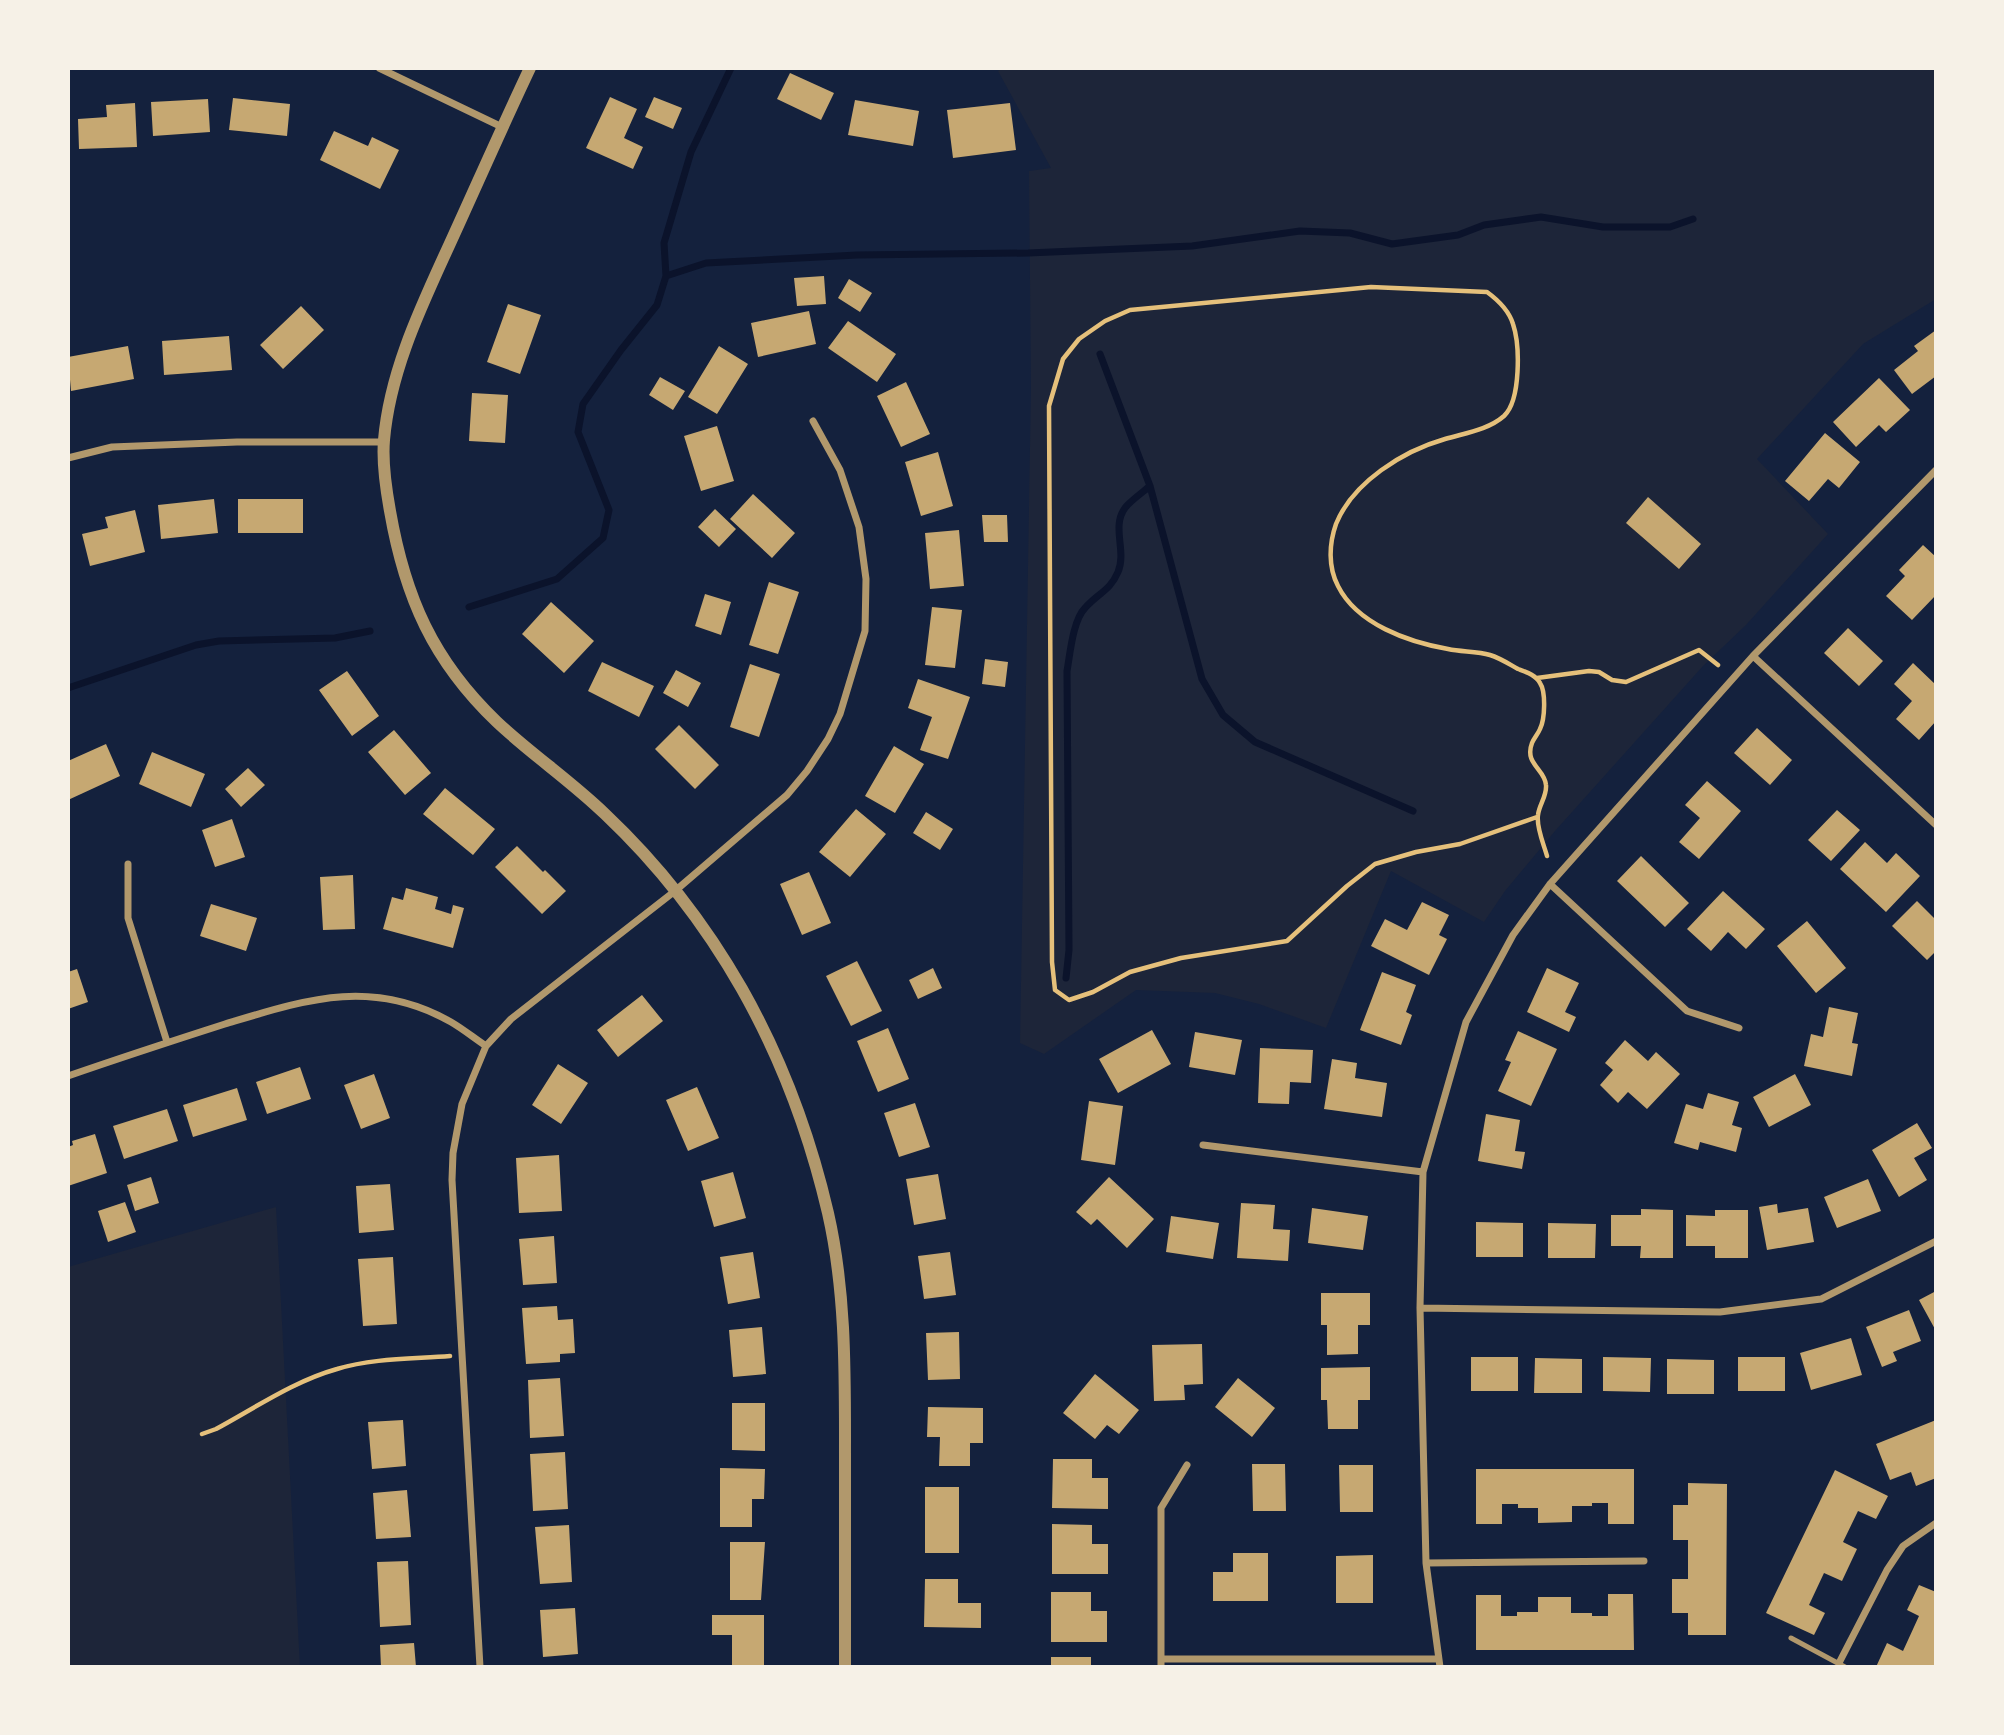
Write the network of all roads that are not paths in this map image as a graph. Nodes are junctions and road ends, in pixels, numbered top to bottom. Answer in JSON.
{"nodes":[{"id":1,"x":379,"y":68,"type":"edge"},
{"id":2,"x":530,"y":68,"type":"edge"},
{"id":3,"x":502,"y":127,"type":"junction"},
{"id":4,"x":813,"y":421,"type":"dead end"},
{"id":5,"x":384,"y":442,"type":"junction"},
{"id":6,"x":68,"y":458,"type":"edge"},
{"id":7,"x":1936,"y":470,"type":"edge"},
{"id":8,"x":1753,"y":656,"type":"junction"},
{"id":9,"x":1936,"y":825,"type":"edge"},
{"id":10,"x":128,"y":864,"type":"dead end"},
{"id":11,"x":1550,"y":884,"type":"junction"},
{"id":12,"x":675,"y":891,"type":"junction"},
{"id":13,"x":1739,"y":1028,"type":"dead end"},
{"id":14,"x":167,"y":1042,"type":"junction"},
{"id":15,"x":486,"y":1046,"type":"junction"},
{"id":16,"x":68,"y":1076,"type":"edge"},
{"id":17,"x":1203,"y":1145,"type":"dead end"},
{"id":18,"x":1423,"y":1172,"type":"junction"},
{"id":19,"x":1936,"y":1241,"type":"edge"},
{"id":20,"x":1420,"y":1308,"type":"junction"},
{"id":21,"x":1187,"y":1465,"type":"dead end"},
{"id":22,"x":1936,"y":1524,"type":"edge"},
{"id":23,"x":1644,"y":1561,"type":"dead end"},
{"id":24,"x":1426,"y":1563,"type":"junction"},
{"id":25,"x":1791,"y":1638,"type":"dead end"},
{"id":26,"x":1161,"y":1663,"type":"edge"},
{"id":27,"x":1439,"y":1663,"type":"edge"},
{"id":28,"x":1842,"y":1665,"type":"edge"},
{"id":29,"x":480,"y":1667,"type":"edge"},
{"id":30,"x":845,"y":1667,"type":"edge"}],
"edges":[{"from":1,"to":3,"type":"street"},
{"from":2,"to":3,"type":"street"},
{"from":3,"to":5,"type":"street"},
{"from":4,"to":12,"type":"street"},
{"from":5,"to":6,"type":"street"},
{"from":5,"to":12,"type":"street"},
{"from":7,"to":8,"type":"street"},
{"from":8,"to":9,"type":"street"},
{"from":8,"to":11,"type":"street"},
{"from":10,"to":14,"type":"street"},
{"from":11,"to":13,"type":"street"},
{"from":11,"to":18,"type":"street"},
{"from":12,"to":15,"type":"street"},
{"from":12,"to":30,"type":"street"},
{"from":14,"to":15,"type":"street"},
{"from":14,"to":16,"type":"street"},
{"from":15,"to":29,"type":"street"},
{"from":17,"to":18,"type":"street"},
{"from":18,"to":20,"type":"street"},
{"from":19,"to":20,"type":"street"},
{"from":20,"to":24,"type":"street"},
{"from":21,"to":26,"type":"street"},
{"from":22,"to":28,"type":"street"},
{"from":23,"to":24,"type":"street"},
{"from":24,"to":27,"type":"street"},
{"from":25,"to":28,"type":"lane"},
{"from":26,"to":27,"type":"street"}]}
